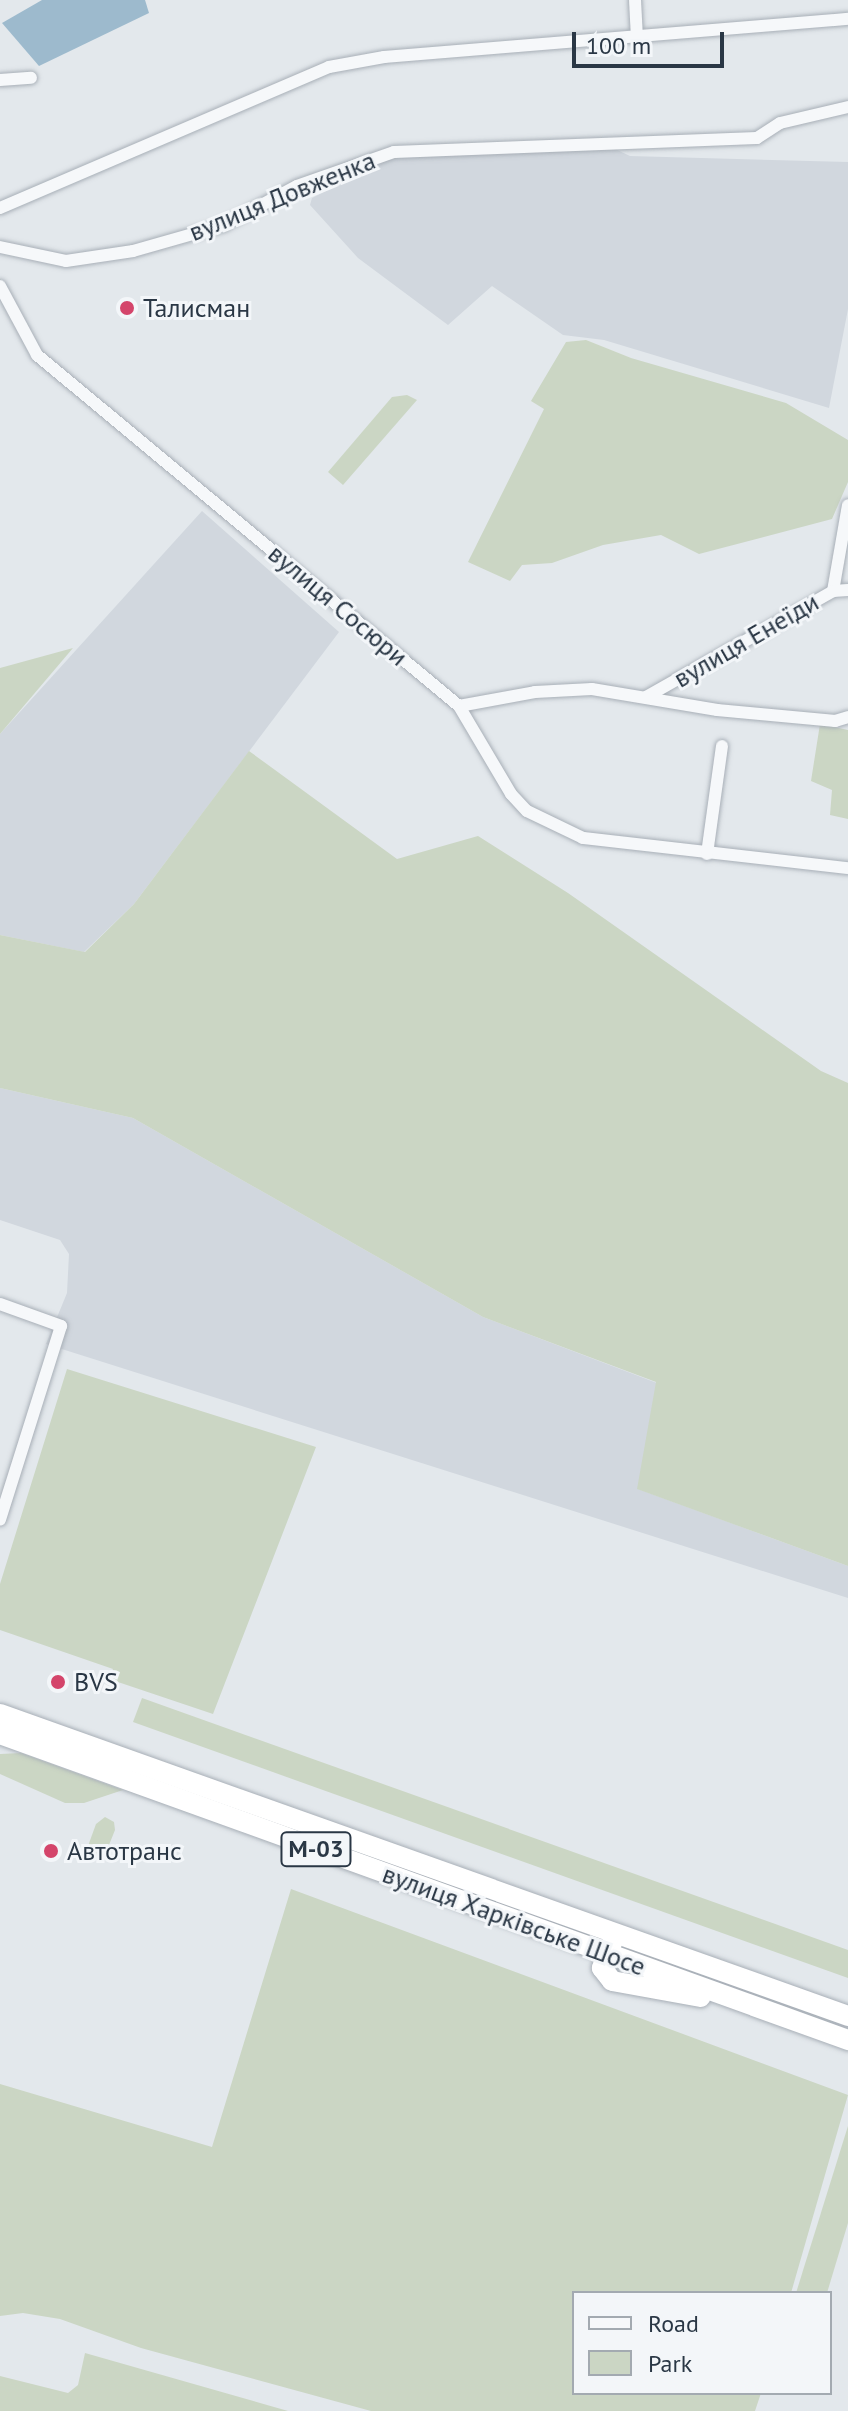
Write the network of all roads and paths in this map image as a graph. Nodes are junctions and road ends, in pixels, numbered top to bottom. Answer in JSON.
{"nodes":[{"id":1,"x":635,"y":0,"type":"edge"},
{"id":2,"x":848,"y":19,"type":"edge"},
{"id":3,"x":637,"y":36,"type":"junction"},
{"id":4,"x":31,"y":78,"type":"dead end"},
{"id":5,"x":0,"y":80,"type":"edge"},
{"id":6,"x":848,"y":107,"type":"edge"},
{"id":7,"x":0,"y":208,"type":"edge"},
{"id":8,"x":0,"y":247,"type":"edge"},
{"id":9,"x":0,"y":286,"type":"edge"},
{"id":10,"x":848,"y":505,"type":"edge"},
{"id":11,"x":848,"y":590,"type":"edge"},
{"id":12,"x":833,"y":591,"type":"junction"},
{"id":13,"x":646,"y":697,"type":"junction"},
{"id":14,"x":459,"y":706,"type":"junction"},
{"id":15,"x":848,"y":717,"type":"edge"},
{"id":16,"x":835,"y":721,"type":"junction"},
{"id":17,"x":848,"y":726,"type":"edge"},
{"id":18,"x":722,"y":746,"type":"dead end"},
{"id":19,"x":707,"y":854,"type":"junction"},
{"id":20,"x":848,"y":868,"type":"edge"},
{"id":21,"x":0,"y":1304,"type":"edge"},
{"id":22,"x":1,"y":1515,"type":"edge"},
{"id":23,"x":0,"y":1714,"type":"edge"},
{"id":24,"x":0,"y":1734,"type":"edge"},
{"id":25,"x":631,"y":1938,"type":"junction"},
{"id":26,"x":604,"y":1953,"type":"junction"},
{"id":27,"x":848,"y":2016,"type":"edge"},
{"id":28,"x":848,"y":2040,"type":"edge"}],
"edges":[{"from":1,"to":3,"type":"street"},
{"from":2,"to":3,"type":"street"},
{"from":3,"to":7,"type":"street"},
{"from":4,"to":5,"type":"street"},
{"from":6,"to":8,"type":"street","name":"вулиця Довженка"},
{"from":9,"to":14,"type":"street","name":"вулиця Сосюри"},
{"from":10,"to":12,"type":"street"},
{"from":11,"to":12,"type":"street","name":"вулиця Енеїди"},
{"from":12,"to":13,"type":"street","name":"вулиця Енеїди"},
{"from":13,"to":14,"type":"street"},
{"from":13,"to":16,"type":"street"},
{"from":14,"to":19,"type":"street","name":"вулиця Сосюри"},
{"from":15,"to":16,"type":"street"},
{"from":16,"to":17,"type":"street"},
{"from":18,"to":19,"type":"street"},
{"from":19,"to":20,"type":"street","name":"вулиця Сосюри"},
{"from":21,"to":22,"type":"street"},
{"from":23,"to":25,"type":"highway","name":"вулиця Харківське Шосе","number":"М-03"},
{"from":24,"to":26,"type":"highway","name":"вулиця Харківське Шосе","number":"М-03"},
{"from":25,"to":26,"type":"highway"},
{"from":25,"to":27,"type":"highway","name":"вулиця Харківське Шосе","number":"М-03"},
{"from":26,"to":28,"type":"highway"}]}
